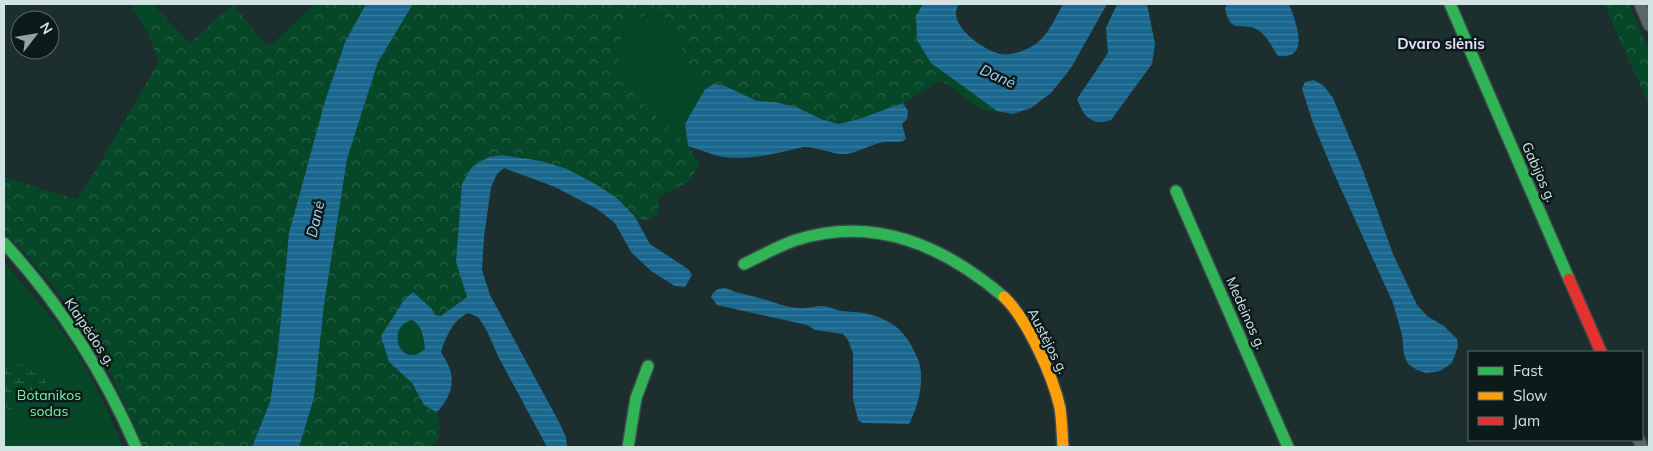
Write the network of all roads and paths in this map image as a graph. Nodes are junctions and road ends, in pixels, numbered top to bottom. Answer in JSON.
{"nodes":[{"id":1,"x":1450,"y":4,"type":"edge"},
{"id":2,"x":1640,"y":4,"type":"edge"},
{"id":3,"x":1649,"y":25,"type":"edge"},
{"id":4,"x":1176,"y":191,"type":"dead end"},
{"id":5,"x":4,"y":243,"type":"edge"},
{"id":6,"x":744,"y":264,"type":"dead end"},
{"id":7,"x":1601,"y":351,"type":"edge"},
{"id":8,"x":648,"y":366,"type":"dead end"},
{"id":9,"x":136,"y":447,"type":"edge"},
{"id":10,"x":628,"y":447,"type":"edge"},
{"id":11,"x":1063,"y":447,"type":"edge"},
{"id":12,"x":1288,"y":447,"type":"edge"}],
"edges":[{"from":1,"to":7,"type":"street","name":"Gabijos g."},
{"from":2,"to":3,"type":"street"},
{"from":4,"to":12,"type":"street","name":"Medeinos g."},
{"from":5,"to":9,"type":"street","name":"Klaipėdos g."},
{"from":6,"to":11,"type":"street","name":"Austėjos g."},
{"from":8,"to":10,"type":"street"}]}
